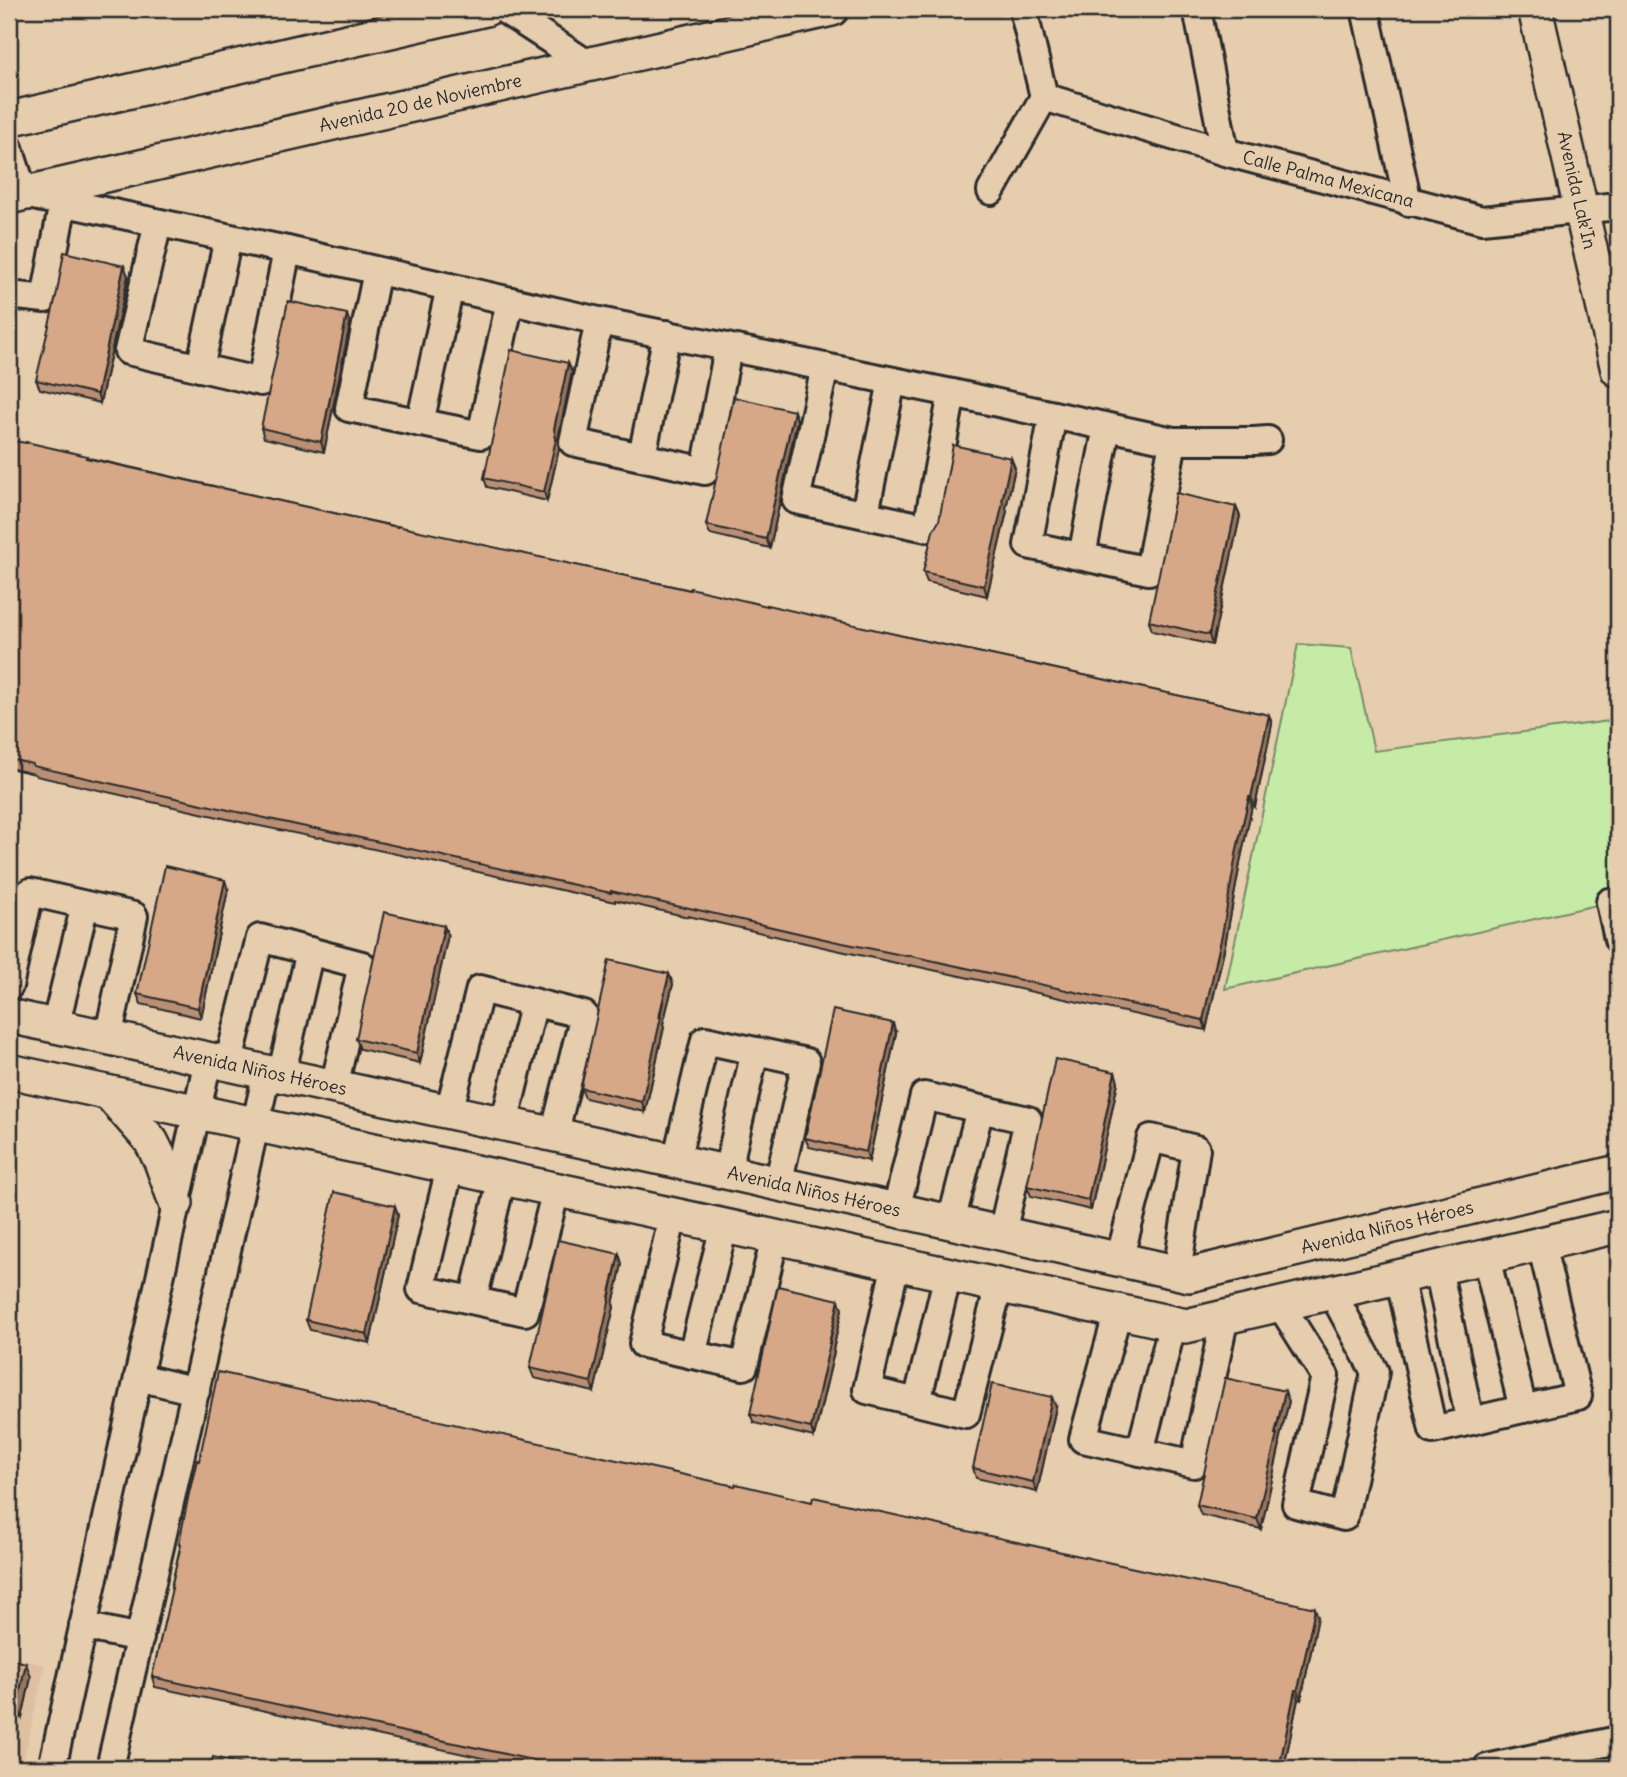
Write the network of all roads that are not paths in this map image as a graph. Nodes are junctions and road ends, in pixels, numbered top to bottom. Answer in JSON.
{"nodes":[{"id":1,"x":486,"y":9,"type":"edge"},
{"id":2,"x":503,"y":9,"type":"edge"},
{"id":3,"x":832,"y":9,"type":"edge"},
{"id":4,"x":1023,"y":9,"type":"edge"},
{"id":5,"x":1197,"y":9,"type":"edge"},
{"id":6,"x":1365,"y":9,"type":"edge"},
{"id":7,"x":1535,"y":9,"type":"edge"},
{"id":8,"x":589,"y":65,"type":"junction"},
{"id":9,"x":1044,"y":97,"type":"junction"},
{"id":10,"x":9,"y":120,"type":"edge"},
{"id":11,"x":9,"y":149,"type":"edge"},
{"id":12,"x":1225,"y":152,"type":"junction"},
{"id":13,"x":991,"y":191,"type":"dead end"},
{"id":14,"x":16,"y":196,"type":"edge"},
{"id":15,"x":62,"y":202,"type":"junction"},
{"id":16,"x":1408,"y":202,"type":"junction"},
{"id":17,"x":1618,"y":206,"type":"edge"},
{"id":18,"x":1583,"y":210,"type":"junction"},
{"id":19,"x":158,"y":223,"type":"junction"},
{"id":20,"x":228,"y":238,"type":"junction"},
{"id":21,"x":287,"y":250,"type":"junction"},
{"id":22,"x":377,"y":271,"type":"junction"},
{"id":23,"x":450,"y":287,"type":"junction"},
{"id":24,"x":9,"y":295,"type":"edge"},
{"id":25,"x":510,"y":302,"type":"junction"},
{"id":26,"x":598,"y":321,"type":"junction"},
{"id":27,"x":667,"y":334,"type":"junction"},
{"id":28,"x":727,"y":348,"type":"junction"},
{"id":29,"x":825,"y":367,"type":"junction"},
{"id":30,"x":200,"y":368,"type":"junction"},
{"id":31,"x":1618,"y":370,"type":"edge"},
{"id":32,"x":892,"y":381,"type":"junction"},
{"id":33,"x":952,"y":393,"type":"junction"},
{"id":34,"x":1053,"y":415,"type":"junction"},
{"id":35,"x":420,"y":424,"type":"junction"},
{"id":36,"x":1107,"y":426,"type":"junction"},
{"id":37,"x":1172,"y":440,"type":"junction"},
{"id":38,"x":1268,"y":440,"type":"dead end"},
{"id":39,"x":642,"y":456,"type":"junction"},
{"id":40,"x":865,"y":513,"type":"junction"},
{"id":41,"x":1082,"y":555,"type":"junction"},
{"id":42,"x":1610,"y":902,"type":"dead end"},
{"id":43,"x":85,"y":905,"type":"junction"},
{"id":44,"x":1618,"y":939,"type":"edge"},
{"id":45,"x":310,"y":951,"type":"junction"},
{"id":46,"x":9,"y":986,"type":"edge"},
{"id":47,"x":534,"y":1002,"type":"junction"},
{"id":48,"x":9,"y":1016,"type":"edge"},
{"id":49,"x":55,"y":1027,"type":"junction"},
{"id":50,"x":108,"y":1038,"type":"junction"},
{"id":51,"x":755,"y":1051,"type":"junction"},
{"id":52,"x":218,"y":1062,"type":"junction"},
{"id":53,"x":9,"y":1071,"type":"edge"},
{"id":54,"x":274,"y":1074,"type":"junction"},
{"id":55,"x":334,"y":1087,"type":"junction"},
{"id":56,"x":110,"y":1093,"type":"junction"},
{"id":57,"x":980,"y":1109,"type":"junction"},
{"id":58,"x":196,"y":1112,"type":"junction"},
{"id":59,"x":449,"y":1112,"type":"junction"},
{"id":60,"x":504,"y":1124,"type":"junction"},
{"id":61,"x":256,"y":1125,"type":"junction"},
{"id":62,"x":554,"y":1135,"type":"junction"},
{"id":63,"x":676,"y":1161,"type":"junction"},
{"id":64,"x":450,"y":1167,"type":"junction"},
{"id":65,"x":719,"y":1171,"type":"junction"},
{"id":66,"x":1618,"y":1172,"type":"edge"},
{"id":67,"x":502,"y":1178,"type":"junction"},
{"id":68,"x":778,"y":1184,"type":"junction"},
{"id":69,"x":556,"y":1190,"type":"junction"},
{"id":70,"x":176,"y":1203,"type":"junction"},
{"id":71,"x":896,"y":1210,"type":"junction"},
{"id":72,"x":677,"y":1216,"type":"junction"},
{"id":73,"x":951,"y":1222,"type":"junction"},
{"id":74,"x":724,"y":1226,"type":"junction"},
{"id":75,"x":1618,"y":1226,"type":"edge"},
{"id":76,"x":1002,"y":1233,"type":"junction"},
{"id":77,"x":775,"y":1237,"type":"junction"},
{"id":78,"x":1541,"y":1244,"type":"junction"},
{"id":79,"x":1486,"y":1256,"type":"junction"},
{"id":80,"x":1119,"y":1259,"type":"junction"},
{"id":81,"x":896,"y":1263,"type":"junction"},
{"id":82,"x":1438,"y":1268,"type":"junction"},
{"id":83,"x":948,"y":1274,"type":"junction"},
{"id":84,"x":1183,"y":1274,"type":"junction"},
{"id":85,"x":1399,"y":1276,"type":"junction"},
{"id":86,"x":999,"y":1285,"type":"junction"},
{"id":87,"x":1332,"y":1292,"type":"junction"},
{"id":88,"x":473,"y":1300,"type":"junction"},
{"id":89,"x":1280,"y":1304,"type":"junction"},
{"id":90,"x":1118,"y":1311,"type":"junction"},
{"id":91,"x":1225,"y":1316,"type":"junction"},
{"id":92,"x":1180,"y":1324,"type":"junction"},
{"id":93,"x":692,"y":1355,"type":"junction"},
{"id":94,"x":138,"y":1377,"type":"junction"},
{"id":95,"x":196,"y":1391,"type":"junction"},
{"id":96,"x":917,"y":1402,"type":"junction"},
{"id":97,"x":1523,"y":1409,"type":"junction"},
{"id":98,"x":1470,"y":1421,"type":"junction"},
{"id":99,"x":1140,"y":1452,"type":"junction"},
{"id":100,"x":83,"y":1626,"type":"junction"},
{"id":101,"x":140,"y":1638,"type":"junction"},
{"id":102,"x":1618,"y":1740,"type":"edge"},
{"id":103,"x":52,"y":1768,"type":"edge"},
{"id":104,"x":110,"y":1768,"type":"edge"},
{"id":105,"x":1487,"y":1768,"type":"edge"}],
"edges":[{"from":1,"to":10,"type":"main road"},
{"from":2,"to":8,"type":"street"},
{"from":3,"to":8,"type":"main road","name":"Avenida 20 de Noviembre"},
{"from":4,"to":9,"type":"street"},
{"from":5,"to":12,"type":"street"},
{"from":6,"to":16,"type":"street"},
{"from":7,"to":18,"type":"main road","name":"Avenida Lak'In"},
{"from":8,"to":14,"type":"main road","name":"Avenida 20 de Noviembre"},
{"from":9,"to":12,"type":"street","name":"Calle Palma Mexicana"},
{"from":9,"to":13,"type":"street"},
{"from":11,"to":14,"type":"street"},
{"from":12,"to":16,"type":"street","name":"Calle Palma Mexicana"},
{"from":14,"to":15,"type":"street"},
{"from":15,"to":19,"type":"street"},
{"from":15,"to":24,"type":"street"},
{"from":16,"to":18,"type":"street","name":"Calle Palma Mexicana"},
{"from":17,"to":18,"type":"street","name":"Calle Palma Mexicana"},
{"from":18,"to":31,"type":"main road","name":"Avenida Lak'In"},
{"from":19,"to":20,"type":"street"},
{"from":19,"to":30,"type":"street"},
{"from":20,"to":21,"type":"street"},
{"from":20,"to":30,"type":"street"},
{"from":21,"to":22,"type":"street"},
{"from":21,"to":30,"type":"street"},
{"from":22,"to":23,"type":"street"},
{"from":22,"to":35,"type":"street"},
{"from":23,"to":25,"type":"street"},
{"from":23,"to":35,"type":"street"},
{"from":25,"to":26,"type":"street"},
{"from":25,"to":35,"type":"street"},
{"from":26,"to":27,"type":"street"},
{"from":26,"to":39,"type":"street"},
{"from":27,"to":28,"type":"street"},
{"from":27,"to":39,"type":"street"},
{"from":28,"to":29,"type":"street"},
{"from":28,"to":39,"type":"street"},
{"from":29,"to":32,"type":"street"},
{"from":29,"to":40,"type":"street"},
{"from":32,"to":33,"type":"street"},
{"from":32,"to":40,"type":"street"},
{"from":33,"to":34,"type":"street"},
{"from":33,"to":40,"type":"street"},
{"from":34,"to":36,"type":"street"},
{"from":34,"to":41,"type":"street"},
{"from":36,"to":37,"type":"street"},
{"from":36,"to":41,"type":"street"},
{"from":37,"to":38,"type":"street"},
{"from":37,"to":41,"type":"street"},
{"from":42,"to":44,"type":"street"},
{"from":43,"to":46,"type":"street"},
{"from":43,"to":49,"type":"street"},
{"from":43,"to":50,"type":"street"},
{"from":45,"to":52,"type":"street"},
{"from":45,"to":54,"type":"street"},
{"from":45,"to":55,"type":"street"},
{"from":47,"to":59,"type":"street"},
{"from":47,"to":60,"type":"street"},
{"from":47,"to":62,"type":"street"},
{"from":48,"to":49,"type":"main road","name":"Avenida Niños Héroes"},
{"from":49,"to":50,"type":"main road","name":"Avenida Niños Héroes"},
{"from":50,"to":52,"type":"main road","name":"Avenida Niños Héroes"},
{"from":51,"to":63,"type":"street"},
{"from":51,"to":65,"type":"street"},
{"from":51,"to":68,"type":"street"},
{"from":52,"to":54,"type":"main road","name":"Avenida Niños Héroes"},
{"from":52,"to":58,"type":"street"},
{"from":53,"to":56,"type":"main road"},
{"from":54,"to":55,"type":"main road","name":"Avenida Niños Héroes"},
{"from":54,"to":61,"type":"street"},
{"from":55,"to":59,"type":"main road","name":"Avenida Niños Héroes"},
{"from":56,"to":58,"type":"main road"},
{"from":56,"to":70,"type":"main road"},
{"from":57,"to":71,"type":"street"},
{"from":57,"to":73,"type":"street"},
{"from":57,"to":76,"type":"street"},
{"from":58,"to":61,"type":"main road"},
{"from":58,"to":70,"type":"street"},
{"from":59,"to":60,"type":"main road","name":"Avenida Niños Héroes"},
{"from":60,"to":62,"type":"main road","name":"Avenida Niños Héroes"},
{"from":61,"to":64,"type":"main road"},
{"from":61,"to":95,"type":"street"},
{"from":62,"to":63,"type":"main road","name":"Avenida Niños Héroes"},
{"from":63,"to":65,"type":"main road","name":"Avenida Niños Héroes"},
{"from":64,"to":67,"type":"main road"},
{"from":64,"to":88,"type":"street"},
{"from":65,"to":68,"type":"main road","name":"Avenida Niños Héroes"},
{"from":65,"to":72,"type":"main road"},
{"from":66,"to":84,"type":"main road","name":"Avenida Niños Héroes"},
{"from":67,"to":69,"type":"main road"},
{"from":67,"to":88,"type":"street"},
{"from":68,"to":71,"type":"main road","name":"Avenida Niños Héroes"},
{"from":69,"to":72,"type":"main road"},
{"from":69,"to":88,"type":"street"},
{"from":70,"to":94,"type":"street"},
{"from":71,"to":73,"type":"main road","name":"Avenida Niños Héroes"},
{"from":72,"to":74,"type":"main road"},
{"from":72,"to":93,"type":"street"},
{"from":73,"to":76,"type":"main road","name":"Avenida Niños Héroes"},
{"from":74,"to":77,"type":"main road"},
{"from":74,"to":93,"type":"street"},
{"from":75,"to":78,"type":"main road"},
{"from":76,"to":80,"type":"main road","name":"Avenida Niños Héroes"},
{"from":77,"to":81,"type":"main road"},
{"from":77,"to":93,"type":"street"},
{"from":78,"to":79,"type":"main road"},
{"from":78,"to":97,"type":"street"},
{"from":79,"to":82,"type":"main road"},
{"from":79,"to":97,"type":"street"},
{"from":80,"to":84,"type":"main road","name":"Avenida Niños Héroes"},
{"from":80,"to":84,"type":"street"},
{"from":81,"to":83,"type":"main road"},
{"from":81,"to":96,"type":"street"},
{"from":82,"to":85,"type":"main road"},
{"from":82,"to":98,"type":"street"},
{"from":83,"to":86,"type":"main road"},
{"from":83,"to":96,"type":"street"},
{"from":84,"to":92,"type":"main road"},
{"from":85,"to":87,"type":"main road"},
{"from":85,"to":98,"type":"street"},
{"from":86,"to":90,"type":"main road"},
{"from":86,"to":96,"type":"street"},
{"from":87,"to":89,"type":"main road"},
{"from":87,"to":89,"type":"street"},
{"from":89,"to":91,"type":"main road"},
{"from":90,"to":92,"type":"main road"},
{"from":90,"to":99,"type":"street"},
{"from":91,"to":92,"type":"main road"},
{"from":91,"to":99,"type":"street"},
{"from":92,"to":99,"type":"street"},
{"from":94,"to":95,"type":"street"},
{"from":94,"to":100,"type":"street"},
{"from":95,"to":101,"type":"street"},
{"from":97,"to":98,"type":"street"},
{"from":100,"to":101,"type":"street"},
{"from":100,"to":103,"type":"street"},
{"from":101,"to":104,"type":"street"},
{"from":102,"to":105,"type":"street"}]}
